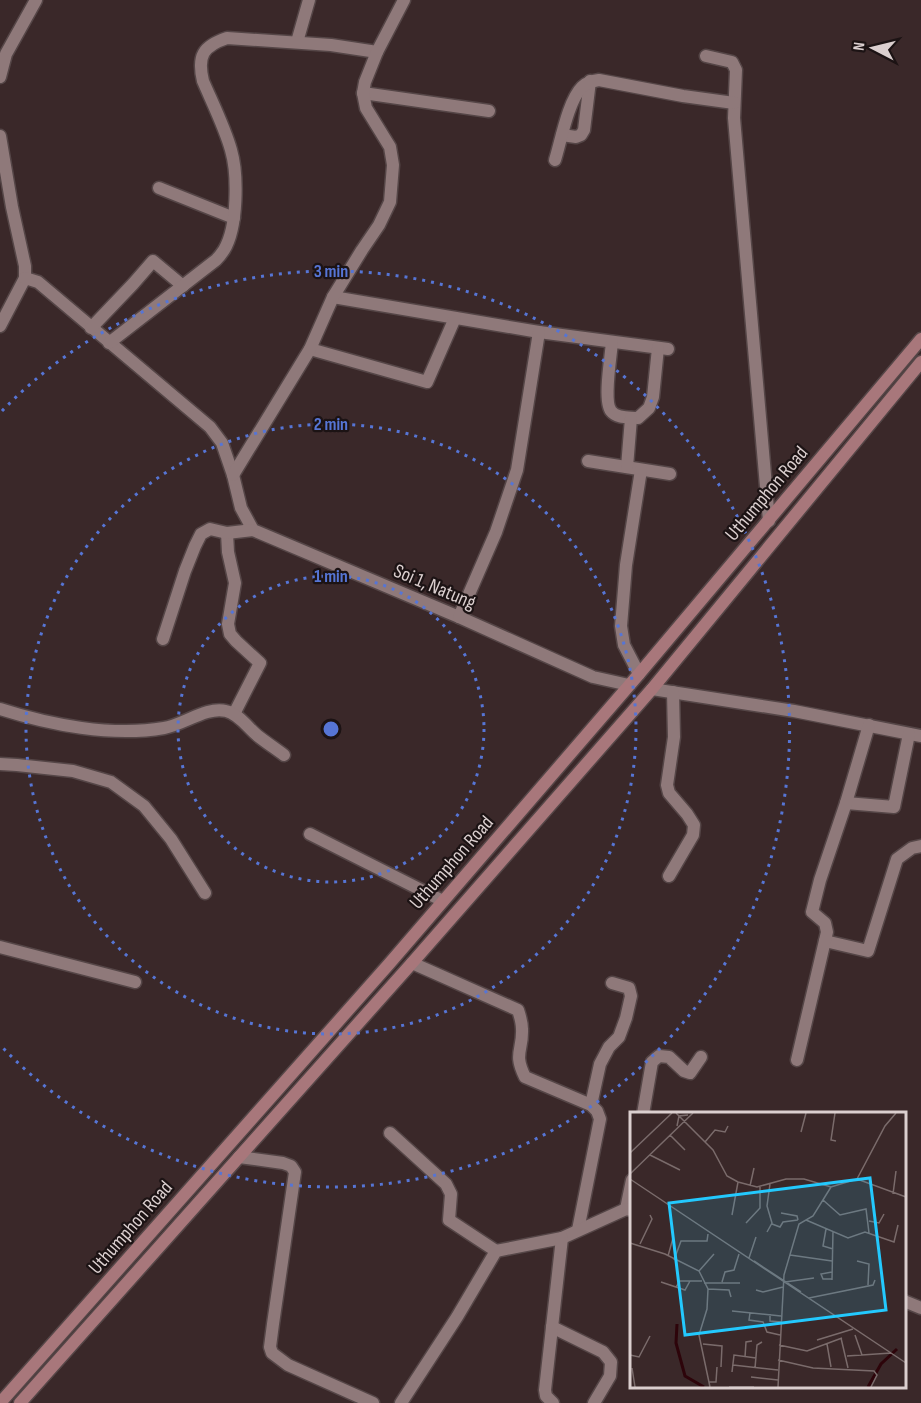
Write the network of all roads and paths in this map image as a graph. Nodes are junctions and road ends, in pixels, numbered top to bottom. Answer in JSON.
{"nodes":[{"id":1,"x":36,"y":0,"type":"edge"},
{"id":2,"x":309,"y":0,"type":"edge"},
{"id":3,"x":404,"y":0,"type":"edge"},
{"id":4,"x":297,"y":42,"type":"junction"},
{"id":5,"x":377,"y":52,"type":"junction"},
{"id":6,"x":706,"y":56,"type":"dead end"},
{"id":7,"x":0,"y":76,"type":"edge"},
{"id":8,"x":590,"y":81,"type":"junction"},
{"id":9,"x":363,"y":93,"type":"junction"},
{"id":10,"x":734,"y":103,"type":"junction"},
{"id":11,"x":489,"y":111,"type":"dead end"},
{"id":12,"x":562,"y":135,"type":"junction"},
{"id":13,"x":0,"y":136,"type":"edge"},
{"id":14,"x":555,"y":160,"type":"dead end"},
{"id":15,"x":159,"y":188,"type":"dead end"},
{"id":16,"x":234,"y":218,"type":"junction"},
{"id":17,"x":25,"y":278,"type":"junction"},
{"id":18,"x":183,"y":286,"type":"junction"},
{"id":19,"x":333,"y":297,"type":"junction"},
{"id":20,"x":455,"y":318,"type":"junction"},
{"id":21,"x":0,"y":326,"type":"edge"},
{"id":22,"x":91,"y":328,"type":"junction"},
{"id":23,"x":539,"y":332,"type":"junction"},
{"id":24,"x":921,"y":339,"type":"edge"},
{"id":25,"x":612,"y":342,"type":"junction"},
{"id":26,"x":109,"y":343,"type":"junction"},
{"id":27,"x":310,"y":349,"type":"junction"},
{"id":28,"x":921,"y":363,"type":"edge"},
{"id":29,"x":631,"y":418,"type":"junction"},
{"id":30,"x":588,"y":461,"type":"dead end"},
{"id":31,"x":627,"y":467,"type":"junction"},
{"id":32,"x":641,"y":470,"type":"junction"},
{"id":33,"x":670,"y":474,"type":"dead end"},
{"id":34,"x":232,"y":475,"type":"junction"},
{"id":35,"x":769,"y":521,"type":"junction"},
{"id":36,"x":253,"y":530,"type":"junction"},
{"id":37,"x":227,"y":533,"type":"junction"},
{"id":38,"x":459,"y":617,"type":"junction"},
{"id":39,"x":163,"y":639,"type":"dead end"},
{"id":40,"x":639,"y":674,"type":"junction"},
{"id":41,"x":629,"y":685,"type":"junction"},
{"id":42,"x":652,"y":689,"type":"junction"},
{"id":43,"x":673,"y":692,"type":"junction"},
{"id":44,"x":0,"y":709,"type":"edge"},
{"id":45,"x":234,"y":714,"type":"junction"},
{"id":46,"x":869,"y":725,"type":"junction"},
{"id":47,"x":915,"y":735,"type":"edge"},
{"id":48,"x":284,"y":755,"type":"dead end"},
{"id":49,"x":0,"y":764,"type":"edge"},
{"id":50,"x":846,"y":803,"type":"junction"},
{"id":51,"x":310,"y":834,"type":"dead end"},
{"id":52,"x":921,"y":846,"type":"edge"},
{"id":53,"x":669,"y":876,"type":"dead end"},
{"id":54,"x":205,"y":893,"type":"dead end"},
{"id":55,"x":443,"y":901,"type":"junction"},
{"id":56,"x":825,"y":941,"type":"junction"},
{"id":57,"x":0,"y":947,"type":"edge"},
{"id":58,"x":412,"y":963,"type":"junction"},
{"id":59,"x":135,"y":982,"type":"dead end"},
{"id":60,"x":612,"y":983,"type":"dead end"},
{"id":61,"x":701,"y":1058,"type":"dead end"},
{"id":62,"x":797,"y":1060,"type":"dead end"},
{"id":63,"x":591,"y":1105,"type":"junction"},
{"id":64,"x":643,"y":1112,"type":"edge"},
{"id":65,"x":390,"y":1133,"type":"dead end"},
{"id":66,"x":239,"y":1157,"type":"junction"},
{"id":67,"x":629,"y":1209,"type":"edge"},
{"id":68,"x":578,"y":1230,"type":"junction"},
{"id":69,"x":562,"y":1238,"type":"junction"},
{"id":70,"x":495,"y":1251,"type":"junction"},
{"id":71,"x":906,"y":1302,"type":"edge"},
{"id":72,"x":921,"y":1308,"type":"edge"},
{"id":73,"x":552,"y":1327,"type":"junction"},
{"id":74,"x":0,"y":1403,"type":"edge"},
{"id":75,"x":20,"y":1403,"type":"edge"},
{"id":76,"x":373,"y":1403,"type":"edge"},
{"id":77,"x":401,"y":1403,"type":"edge"},
{"id":78,"x":553,"y":1403,"type":"edge"},
{"id":79,"x":594,"y":1403,"type":"edge"}],
"edges":[{"from":1,"to":7,"type":"street"},
{"from":2,"to":4,"type":"street"},
{"from":3,"to":5,"type":"street"},
{"from":4,"to":5,"type":"street"},
{"from":4,"to":16,"type":"street"},
{"from":5,"to":9,"type":"street"},
{"from":6,"to":10,"type":"street"},
{"from":8,"to":10,"type":"street"},
{"from":8,"to":12,"type":"street"},
{"from":8,"to":12,"type":"street"},
{"from":9,"to":11,"type":"street"},
{"from":9,"to":19,"type":"street"},
{"from":10,"to":35,"type":"street"},
{"from":12,"to":14,"type":"street"},
{"from":13,"to":17,"type":"street"},
{"from":15,"to":16,"type":"street"},
{"from":16,"to":18,"type":"street"},
{"from":17,"to":21,"type":"street"},
{"from":17,"to":22,"type":"street"},
{"from":18,"to":22,"type":"street"},
{"from":18,"to":26,"type":"street"},
{"from":19,"to":20,"type":"street"},
{"from":19,"to":27,"type":"street"},
{"from":20,"to":23,"type":"street"},
{"from":20,"to":27,"type":"street"},
{"from":22,"to":26,"type":"street"},
{"from":23,"to":25,"type":"street"},
{"from":23,"to":38,"type":"street"},
{"from":24,"to":35,"type":"street","name":"Uthumphon Road"},
{"from":25,"to":29,"type":"street"},
{"from":25,"to":29,"type":"street"},
{"from":26,"to":34,"type":"street"},
{"from":27,"to":34,"type":"street"},
{"from":28,"to":42,"type":"street","name":"Uthumphon Road"},
{"from":29,"to":31,"type":"street"},
{"from":30,"to":31,"type":"street"},
{"from":31,"to":32,"type":"street"},
{"from":32,"to":33,"type":"street"},
{"from":32,"to":40,"type":"street"},
{"from":34,"to":36,"type":"street"},
{"from":35,"to":40,"type":"street","name":"Uthumphon Road"},
{"from":36,"to":37,"type":"street"},
{"from":36,"to":38,"type":"street","name":"Soi 1, Natung"},
{"from":37,"to":39,"type":"street"},
{"from":37,"to":45,"type":"street"},
{"from":38,"to":41,"type":"street","name":"Soi 1, Natung"},
{"from":40,"to":41,"type":"street","name":"Uthumphon Road"},
{"from":41,"to":42,"type":"street"},
{"from":41,"to":55,"type":"street","name":"Uthumphon Road"},
{"from":42,"to":43,"type":"street"},
{"from":42,"to":58,"type":"street","name":"Uthumphon Road"},
{"from":43,"to":46,"type":"street"},
{"from":43,"to":53,"type":"street"},
{"from":44,"to":45,"type":"street"},
{"from":45,"to":48,"type":"street"},
{"from":46,"to":47,"type":"street"},
{"from":46,"to":50,"type":"street"},
{"from":47,"to":50,"type":"street"},
{"from":49,"to":54,"type":"street"},
{"from":50,"to":56,"type":"street"},
{"from":51,"to":55,"type":"street"},
{"from":52,"to":56,"type":"street"},
{"from":55,"to":74,"type":"street","name":"Uthumphon Road"},
{"from":56,"to":62,"type":"street"},
{"from":57,"to":59,"type":"street"},
{"from":58,"to":63,"type":"street"},
{"from":58,"to":66,"type":"street","name":"Uthumphon Road"},
{"from":60,"to":63,"type":"street"},
{"from":61,"to":64,"type":"street"},
{"from":63,"to":68,"type":"street"},
{"from":65,"to":70,"type":"street"},
{"from":66,"to":75,"type":"street","name":"Uthumphon Road"},
{"from":66,"to":76,"type":"street"},
{"from":67,"to":68,"type":"street"},
{"from":68,"to":69,"type":"street"},
{"from":69,"to":70,"type":"street"},
{"from":69,"to":73,"type":"street"},
{"from":70,"to":77,"type":"street"},
{"from":71,"to":72,"type":"street"},
{"from":73,"to":78,"type":"street"},
{"from":73,"to":79,"type":"street"}]}
